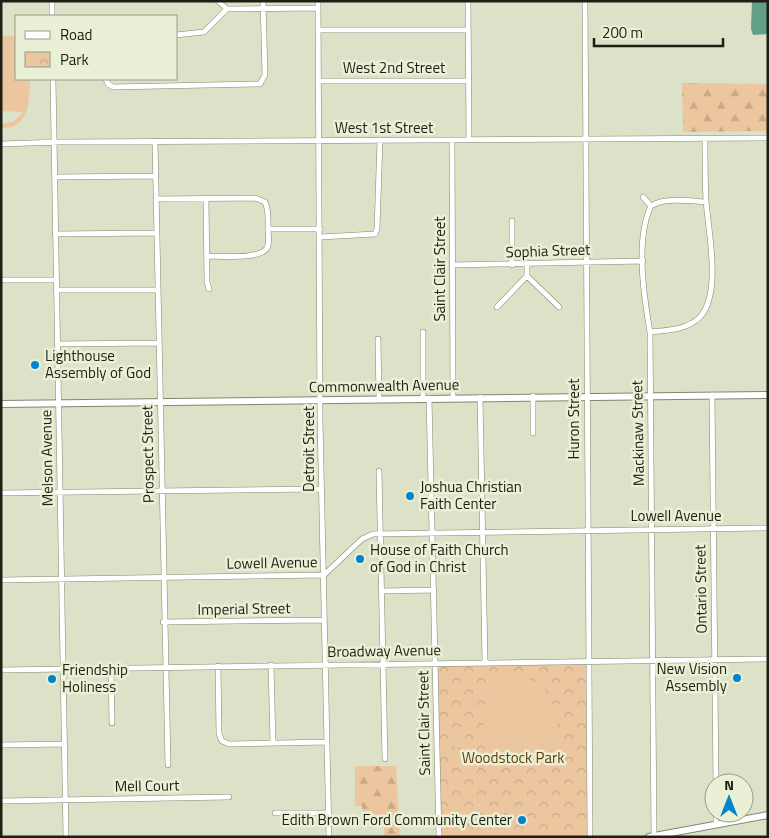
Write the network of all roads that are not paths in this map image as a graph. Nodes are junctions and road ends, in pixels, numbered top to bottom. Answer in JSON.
{"nodes":[{"id":1,"x":52,"y":1,"type":"edge"},
{"id":2,"x":218,"y":1,"type":"edge"},
{"id":3,"x":263,"y":1,"type":"edge"},
{"id":4,"x":318,"y":1,"type":"edge"},
{"id":5,"x":468,"y":1,"type":"edge"},
{"id":6,"x":584,"y":1,"type":"edge"},
{"id":7,"x":318,"y":8,"type":"junction"},
{"id":8,"x":227,"y":9,"type":"junction"},
{"id":9,"x":264,"y":9,"type":"junction"},
{"id":10,"x":52,"y":15,"type":"edge"},
{"id":11,"x":318,"y":30,"type":"junction"},
{"id":12,"x":468,"y":30,"type":"junction"},
{"id":13,"x":178,"y":35,"type":"edge"},
{"id":14,"x":53,"y":80,"type":"edge"},
{"id":15,"x":106,"y":80,"type":"edge"},
{"id":16,"x":319,"y":81,"type":"junction"},
{"id":17,"x":469,"y":81,"type":"junction"},
{"id":18,"x":768,"y":138,"type":"edge"},
{"id":19,"x":585,"y":139,"type":"junction"},
{"id":20,"x":704,"y":139,"type":"junction"},
{"id":21,"x":319,"y":140,"type":"junction"},
{"id":22,"x":380,"y":140,"type":"junction"},
{"id":23,"x":452,"y":140,"type":"junction"},
{"id":24,"x":469,"y":140,"type":"junction"},
{"id":25,"x":156,"y":141,"type":"junction"},
{"id":26,"x":54,"y":142,"type":"junction"},
{"id":27,"x":1,"y":144,"type":"edge"},
{"id":28,"x":156,"y":176,"type":"junction"},
{"id":29,"x":55,"y":177,"type":"junction"},
{"id":30,"x":643,"y":197,"type":"dead end"},
{"id":31,"x":156,"y":199,"type":"junction"},
{"id":32,"x":206,"y":199,"type":"junction"},
{"id":33,"x":706,"y":202,"type":"junction"},
{"id":34,"x":651,"y":206,"type":"junction"},
{"id":35,"x":512,"y":222,"type":"dead end"},
{"id":36,"x":320,"y":229,"type":"junction"},
{"id":37,"x":268,"y":230,"type":"junction"},
{"id":38,"x":157,"y":233,"type":"junction"},
{"id":39,"x":55,"y":234,"type":"junction"},
{"id":40,"x":320,"y":237,"type":"junction"},
{"id":41,"x":206,"y":256,"type":"junction"},
{"id":42,"x":643,"y":262,"type":"junction"},
{"id":43,"x":586,"y":263,"type":"junction"},
{"id":44,"x":453,"y":265,"type":"junction"},
{"id":45,"x":512,"y":265,"type":"junction"},
{"id":46,"x":527,"y":265,"type":"junction"},
{"id":47,"x":527,"y":276,"type":"junction"},
{"id":48,"x":1,"y":280,"type":"edge"},
{"id":49,"x":56,"y":280,"type":"junction"},
{"id":50,"x":209,"y":289,"type":"dead end"},
{"id":51,"x":56,"y":290,"type":"junction"},
{"id":52,"x":158,"y":290,"type":"junction"},
{"id":53,"x":497,"y":307,"type":"dead end"},
{"id":54,"x":559,"y":307,"type":"dead end"},
{"id":55,"x":423,"y":332,"type":"dead end"},
{"id":56,"x":650,"y":332,"type":"junction"},
{"id":57,"x":378,"y":339,"type":"dead end"},
{"id":58,"x":158,"y":343,"type":"junction"},
{"id":59,"x":57,"y":344,"type":"junction"},
{"id":60,"x":712,"y":395,"type":"junction"},
{"id":61,"x":768,"y":395,"type":"edge"},
{"id":62,"x":534,"y":396,"type":"junction"},
{"id":63,"x":586,"y":396,"type":"junction"},
{"id":64,"x":650,"y":396,"type":"junction"},
{"id":65,"x":453,"y":397,"type":"junction"},
{"id":66,"x":480,"y":397,"type":"junction"},
{"id":67,"x":379,"y":398,"type":"junction"},
{"id":68,"x":426,"y":398,"type":"junction"},
{"id":69,"x":321,"y":399,"type":"junction"},
{"id":70,"x":160,"y":401,"type":"junction"},
{"id":71,"x":58,"y":403,"type":"junction"},
{"id":72,"x":1,"y":404,"type":"edge"},
{"id":73,"x":533,"y":433,"type":"dead end"},
{"id":74,"x":379,"y":471,"type":"dead end"},
{"id":75,"x":322,"y":489,"type":"junction"},
{"id":76,"x":162,"y":491,"type":"junction"},
{"id":77,"x":60,"y":492,"type":"junction"},
{"id":78,"x":1,"y":493,"type":"edge"},
{"id":79,"x":713,"y":528,"type":"junction"},
{"id":80,"x":768,"y":528,"type":"edge"},
{"id":81,"x":651,"y":529,"type":"junction"},
{"id":82,"x":587,"y":530,"type":"junction"},
{"id":83,"x":483,"y":531,"type":"junction"},
{"id":84,"x":432,"y":532,"type":"junction"},
{"id":85,"x":380,"y":534,"type":"junction"},
{"id":86,"x":324,"y":575,"type":"junction"},
{"id":87,"x":163,"y":578,"type":"junction"},
{"id":88,"x":61,"y":579,"type":"junction"},
{"id":89,"x":1,"y":580,"type":"edge"},
{"id":90,"x":434,"y":590,"type":"junction"},
{"id":91,"x":382,"y":591,"type":"junction"},
{"id":92,"x":324,"y":620,"type":"junction"},
{"id":93,"x":163,"y":622,"type":"junction"},
{"id":94,"x":714,"y":659,"type":"junction"},
{"id":95,"x":768,"y":659,"type":"edge"},
{"id":96,"x":588,"y":660,"type":"junction"},
{"id":97,"x":652,"y":660,"type":"junction"},
{"id":98,"x":485,"y":662,"type":"junction"},
{"id":99,"x":435,"y":663,"type":"junction"},
{"id":100,"x":325,"y":664,"type":"junction"},
{"id":101,"x":382,"y":664,"type":"junction"},
{"id":102,"x":271,"y":665,"type":"junction"},
{"id":103,"x":218,"y":666,"type":"junction"},
{"id":104,"x":165,"y":667,"type":"junction"},
{"id":105,"x":111,"y":668,"type":"junction"},
{"id":106,"x":63,"y":669,"type":"junction"},
{"id":107,"x":1,"y":670,"type":"edge"},
{"id":108,"x":112,"y":723,"type":"dead end"},
{"id":109,"x":327,"y":742,"type":"junction"},
{"id":110,"x":273,"y":743,"type":"junction"},
{"id":111,"x":64,"y":744,"type":"junction"},
{"id":112,"x":1,"y":745,"type":"edge"},
{"id":113,"x":385,"y":759,"type":"dead end"},
{"id":114,"x":168,"y":766,"type":"dead end"},
{"id":115,"x":716,"y":773,"type":"edge"},
{"id":116,"x":228,"y":797,"type":"dead end"},
{"id":117,"x":65,"y":800,"type":"junction"},
{"id":118,"x":1,"y":801,"type":"edge"},
{"id":119,"x":275,"y":813,"type":"dead end"},
{"id":120,"x":328,"y":813,"type":"junction"},
{"id":121,"x":768,"y":815,"type":"edge"},
{"id":122,"x":716,"y":824,"type":"joint"},
{"id":123,"x":652,"y":836,"type":"edge"},
{"id":124,"x":66,"y":837,"type":"edge"},
{"id":125,"x":329,"y":837,"type":"edge"},
{"id":126,"x":439,"y":837,"type":"edge"},
{"id":127,"x":590,"y":837,"type":"edge"}],
"edges":[{"from":1,"to":10,"type":"street"},
{"from":2,"to":8,"type":"street"},
{"from":3,"to":9,"type":"street"},
{"from":4,"to":7,"type":"street","name":"Detroit Street"},
{"from":5,"to":12,"type":"street"},
{"from":6,"to":19,"type":"street","name":"Huron Street"},
{"from":7,"to":9,"type":"street"},
{"from":7,"to":11,"type":"street","name":"Detroit Street"},
{"from":8,"to":9,"type":"street"},
{"from":8,"to":13,"type":"street"},
{"from":9,"to":15,"type":"street"},
{"from":11,"to":12,"type":"street"},
{"from":11,"to":16,"type":"street","name":"Detroit Street"},
{"from":12,"to":17,"type":"street"},
{"from":14,"to":26,"type":"street","name":"Melson Avenue"},
{"from":16,"to":17,"type":"street","name":"West 2nd Street"},
{"from":16,"to":21,"type":"street","name":"Detroit Street"},
{"from":17,"to":24,"type":"street"},
{"from":18,"to":20,"type":"street","name":"West 1st Street"},
{"from":19,"to":20,"type":"street","name":"West 1st Street"},
{"from":19,"to":24,"type":"street","name":"West 1st Street"},
{"from":19,"to":43,"type":"street","name":"Huron Street"},
{"from":20,"to":33,"type":"street"},
{"from":21,"to":22,"type":"street","name":"West 1st Street"},
{"from":21,"to":25,"type":"street","name":"West 1st Street"},
{"from":21,"to":36,"type":"street","name":"Detroit Street"},
{"from":22,"to":23,"type":"street","name":"West 1st Street"},
{"from":22,"to":40,"type":"street"},
{"from":23,"to":24,"type":"street","name":"West 1st Street"},
{"from":23,"to":44,"type":"street","name":"Saint Clair Street"},
{"from":25,"to":26,"type":"street","name":"West 1st Street"},
{"from":25,"to":28,"type":"street","name":"Prospect Street"},
{"from":26,"to":27,"type":"street","name":"West 1st Street"},
{"from":26,"to":29,"type":"street","name":"Melson Avenue"},
{"from":28,"to":29,"type":"street"},
{"from":28,"to":31,"type":"street","name":"Prospect Street"},
{"from":29,"to":39,"type":"street","name":"Melson Avenue"},
{"from":30,"to":34,"type":"street"},
{"from":31,"to":32,"type":"street"},
{"from":31,"to":38,"type":"street","name":"Prospect Street"},
{"from":32,"to":37,"type":"street"},
{"from":32,"to":41,"type":"street"},
{"from":33,"to":34,"type":"street"},
{"from":33,"to":56,"type":"street"},
{"from":34,"to":42,"type":"street","name":"Mackinaw Street"},
{"from":35,"to":45,"type":"street"},
{"from":36,"to":37,"type":"street"},
{"from":36,"to":40,"type":"street","name":"Detroit Street"},
{"from":37,"to":41,"type":"street"},
{"from":38,"to":39,"type":"street"},
{"from":38,"to":52,"type":"street","name":"Prospect Street"},
{"from":39,"to":49,"type":"street","name":"Melson Avenue"},
{"from":40,"to":69,"type":"street","name":"Detroit Street"},
{"from":41,"to":50,"type":"street"},
{"from":42,"to":43,"type":"street","name":"Sophia Street"},
{"from":42,"to":56,"type":"street","name":"Mackinaw Street"},
{"from":43,"to":46,"type":"street","name":"Sophia Street"},
{"from":43,"to":63,"type":"street","name":"Huron Street"},
{"from":44,"to":45,"type":"street","name":"Sophia Street"},
{"from":44,"to":65,"type":"street","name":"Saint Clair Street"},
{"from":45,"to":46,"type":"street","name":"Sophia Street"},
{"from":46,"to":47,"type":"street"},
{"from":47,"to":53,"type":"street"},
{"from":47,"to":54,"type":"street"},
{"from":48,"to":49,"type":"street"},
{"from":49,"to":51,"type":"street","name":"Melson Avenue"},
{"from":51,"to":52,"type":"street"},
{"from":51,"to":59,"type":"street","name":"Melson Avenue"},
{"from":52,"to":58,"type":"street","name":"Prospect Street"},
{"from":55,"to":68,"type":"street","name":"Saint Clair Street"},
{"from":56,"to":64,"type":"street","name":"Mackinaw Street"},
{"from":57,"to":67,"type":"street"},
{"from":58,"to":59,"type":"street"},
{"from":58,"to":70,"type":"street","name":"Prospect Street"},
{"from":59,"to":71,"type":"street","name":"Melson Avenue"},
{"from":60,"to":61,"type":"main road","name":"Commonwealth Avenue"},
{"from":60,"to":64,"type":"main road","name":"Commonwealth Avenue"},
{"from":60,"to":79,"type":"street","name":"Ontario Street"},
{"from":62,"to":63,"type":"main road","name":"Commonwealth Avenue"},
{"from":62,"to":66,"type":"main road","name":"Commonwealth Avenue"},
{"from":62,"to":73,"type":"street"},
{"from":63,"to":64,"type":"main road","name":"Commonwealth Avenue"},
{"from":63,"to":82,"type":"street","name":"Huron Street"},
{"from":64,"to":81,"type":"street","name":"Mackinaw Street"},
{"from":65,"to":66,"type":"main road","name":"Commonwealth Avenue"},
{"from":65,"to":68,"type":"main road","name":"Commonwealth Avenue"},
{"from":66,"to":83,"type":"street"},
{"from":67,"to":68,"type":"main road","name":"Commonwealth Avenue"},
{"from":67,"to":69,"type":"main road","name":"Commonwealth Avenue"},
{"from":68,"to":84,"type":"street","name":"Saint Clair Street"},
{"from":69,"to":70,"type":"main road","name":"Commonwealth Avenue"},
{"from":69,"to":75,"type":"street","name":"Detroit Street"},
{"from":70,"to":71,"type":"main road","name":"Commonwealth Avenue"},
{"from":70,"to":76,"type":"street","name":"Prospect Street"},
{"from":71,"to":72,"type":"main road","name":"Commonwealth Avenue"},
{"from":71,"to":77,"type":"street","name":"Melson Avenue"},
{"from":74,"to":85,"type":"street"},
{"from":75,"to":76,"type":"street"},
{"from":75,"to":86,"type":"street","name":"Detroit Street"},
{"from":76,"to":77,"type":"street"},
{"from":76,"to":87,"type":"street","name":"Prospect Street"},
{"from":77,"to":78,"type":"street"},
{"from":77,"to":88,"type":"street","name":"Melson Avenue"},
{"from":79,"to":80,"type":"street","name":"Lowell Avenue"},
{"from":79,"to":81,"type":"street","name":"Lowell Avenue"},
{"from":79,"to":94,"type":"street","name":"Ontario Street"},
{"from":81,"to":82,"type":"street","name":"Lowell Avenue"},
{"from":81,"to":97,"type":"street","name":"Mackinaw Street"},
{"from":82,"to":83,"type":"street","name":"Lowell Avenue"},
{"from":82,"to":96,"type":"street","name":"Huron Street"},
{"from":83,"to":84,"type":"street","name":"Lowell Avenue"},
{"from":83,"to":98,"type":"street"},
{"from":84,"to":85,"type":"street","name":"Lowell Avenue"},
{"from":84,"to":90,"type":"street","name":"Saint Clair Street"},
{"from":85,"to":86,"type":"street","name":"Lowell Avenue"},
{"from":85,"to":91,"type":"street"},
{"from":86,"to":87,"type":"street","name":"Lowell Avenue"},
{"from":86,"to":92,"type":"street","name":"Detroit Street"},
{"from":87,"to":88,"type":"street","name":"Lowell Avenue"},
{"from":87,"to":93,"type":"street","name":"Prospect Street"},
{"from":88,"to":89,"type":"street","name":"Lowell Avenue"},
{"from":88,"to":106,"type":"street","name":"Melson Avenue"},
{"from":90,"to":91,"type":"street"},
{"from":90,"to":99,"type":"street","name":"Saint Clair Street"},
{"from":91,"to":101,"type":"street"},
{"from":92,"to":93,"type":"street","name":"Imperial Street"},
{"from":92,"to":100,"type":"street","name":"Detroit Street"},
{"from":93,"to":104,"type":"street","name":"Prospect Street"},
{"from":94,"to":95,"type":"street","name":"Broadway Avenue"},
{"from":94,"to":97,"type":"street","name":"Broadway Avenue"},
{"from":94,"to":115,"type":"street","name":"Ontario Street"},
{"from":96,"to":97,"type":"street","name":"Broadway Avenue"},
{"from":96,"to":98,"type":"street","name":"Broadway Avenue"},
{"from":96,"to":127,"type":"street","name":"Huron Street"},
{"from":97,"to":123,"type":"street","name":"Mackinaw Street"},
{"from":98,"to":99,"type":"street","name":"Broadway Avenue"},
{"from":99,"to":101,"type":"street","name":"Broadway Avenue"},
{"from":99,"to":126,"type":"street","name":"Saint Clair Street"},
{"from":100,"to":101,"type":"street","name":"Broadway Avenue"},
{"from":100,"to":102,"type":"street","name":"Broadway Avenue"},
{"from":100,"to":109,"type":"street","name":"Detroit Street"},
{"from":101,"to":113,"type":"street"},
{"from":102,"to":103,"type":"street","name":"Broadway Avenue"},
{"from":102,"to":110,"type":"street"},
{"from":103,"to":104,"type":"street","name":"Broadway Avenue"},
{"from":103,"to":110,"type":"street"},
{"from":104,"to":105,"type":"street","name":"Broadway Avenue"},
{"from":104,"to":114,"type":"street","name":"Prospect Street"},
{"from":105,"to":106,"type":"street","name":"Broadway Avenue"},
{"from":105,"to":108,"type":"street"},
{"from":106,"to":107,"type":"street","name":"Broadway Avenue"},
{"from":106,"to":111,"type":"street","name":"Melson Avenue"},
{"from":109,"to":110,"type":"street"},
{"from":109,"to":120,"type":"street","name":"Detroit Street"},
{"from":111,"to":112,"type":"street"},
{"from":111,"to":117,"type":"street","name":"Melson Avenue"},
{"from":116,"to":117,"type":"street","name":"Mell Court"},
{"from":117,"to":118,"type":"street","name":"Mell Court"},
{"from":117,"to":124,"type":"street","name":"Melson Avenue"},
{"from":119,"to":120,"type":"street"},
{"from":120,"to":125,"type":"street","name":"Detroit Street"},
{"from":121,"to":122,"type":"main road"},
{"from":122,"to":123,"type":"main road"}]}
